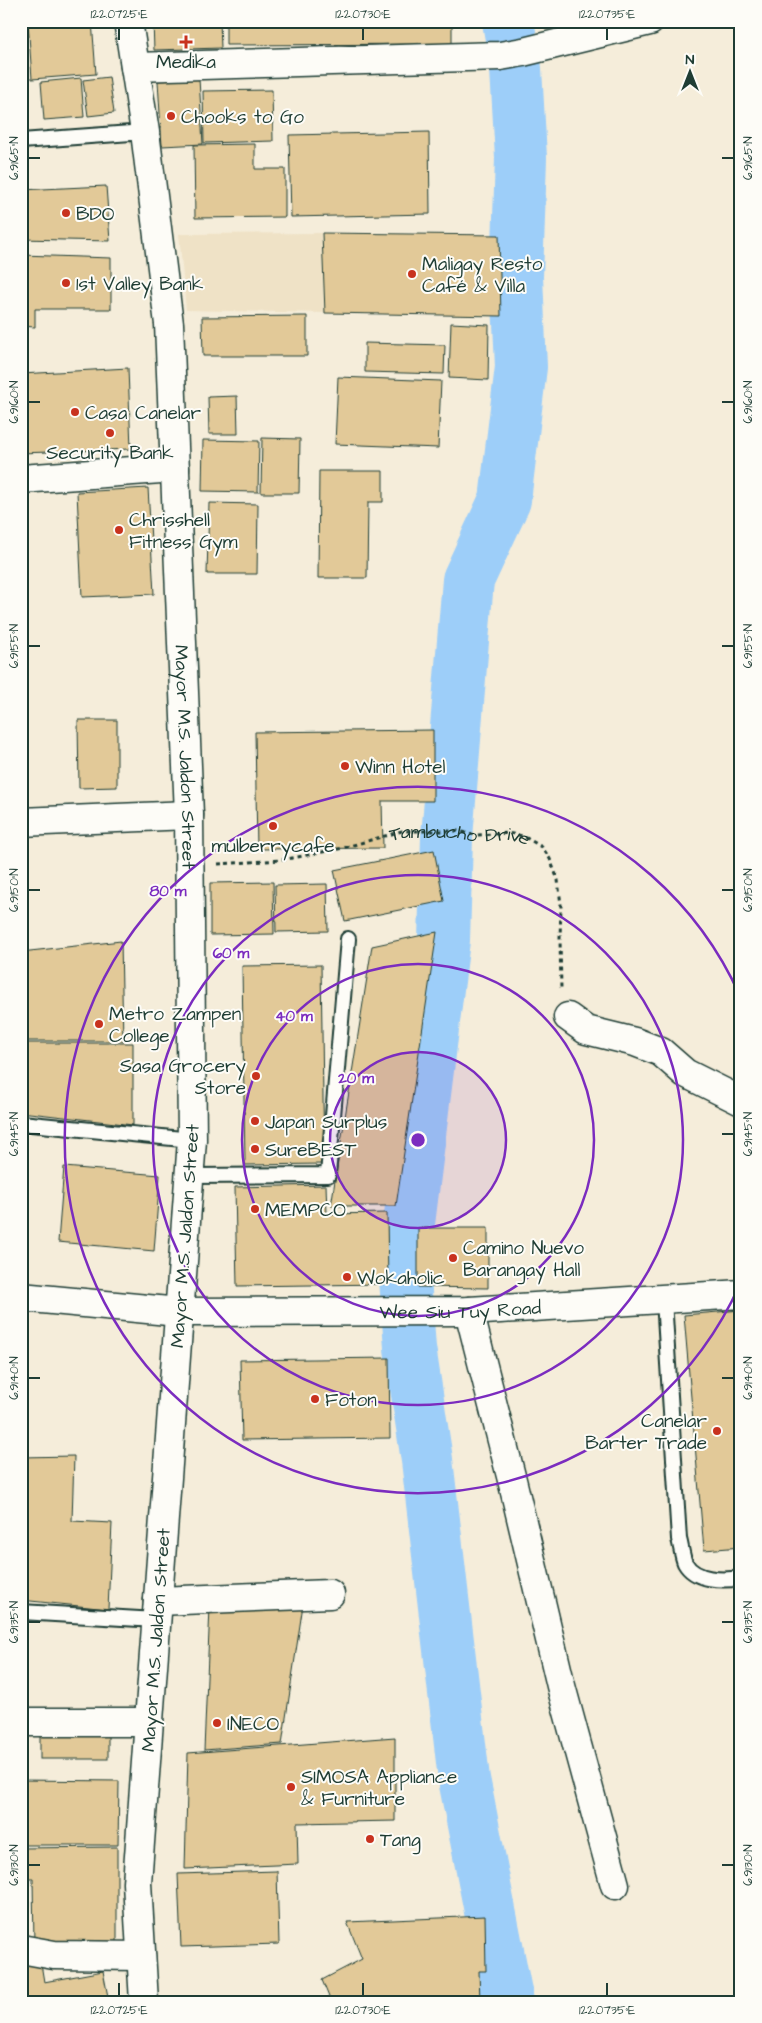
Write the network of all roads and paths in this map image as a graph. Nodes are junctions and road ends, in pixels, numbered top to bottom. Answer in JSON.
{"nodes":[{"id":1,"x":128,"y":21,"type":"edge"},
{"id":2,"x":650,"y":21,"type":"edge"},
{"id":3,"x":135,"y":67,"type":"junction"},
{"id":4,"x":145,"y":132,"type":"junction"},
{"id":5,"x":21,"y":141,"type":"edge"},
{"id":6,"x":174,"y":468,"type":"junction"},
{"id":7,"x":21,"y":479,"type":"edge"},
{"id":8,"x":189,"y":814,"type":"junction"},
{"id":9,"x":21,"y":822,"type":"edge"},
{"id":10,"x":189,"y":865,"type":"junction"},
{"id":11,"x":348,"y":939,"type":"dead end"},
{"id":12,"x":568,"y":1017,"type":"joint"},
{"id":13,"x":741,"y":1101,"type":"edge"},
{"id":14,"x":21,"y":1123,"type":"edge"},
{"id":15,"x":192,"y":1140,"type":"junction"},
{"id":16,"x":189,"y":1176,"type":"junction"},
{"id":17,"x":741,"y":1294,"type":"edge"},
{"id":18,"x":21,"y":1297,"type":"edge"},
{"id":19,"x":664,"y":1300,"type":"junction"},
{"id":20,"x":470,"y":1311,"type":"junction"},
{"id":21,"x":179,"y":1312,"type":"junction"},
{"id":22,"x":741,"y":1578,"type":"edge"},
{"id":23,"x":330,"y":1594,"type":"dead end"},
{"id":24,"x":157,"y":1610,"type":"junction"},
{"id":25,"x":21,"y":1612,"type":"edge"},
{"id":26,"x":21,"y":1722,"type":"edge"},
{"id":27,"x":149,"y":1722,"type":"junction"},
{"id":28,"x":615,"y":1886,"type":"dead end"},
{"id":29,"x":21,"y":1949,"type":"edge"},
{"id":30,"x":141,"y":1956,"type":"junction"},
{"id":31,"x":144,"y":2002,"type":"edge"}],
"edges":[{"from":1,"to":3,"type":"street","name":"Mayor M.S. Jaldon Street"},
{"from":2,"to":3,"type":"street"},
{"from":3,"to":4,"type":"street","name":"Mayor M.S. Jaldon Street"},
{"from":4,"to":5,"type":"lane"},
{"from":4,"to":6,"type":"street","name":"Mayor M.S. Jaldon Street"},
{"from":6,"to":7,"type":"street"},
{"from":6,"to":8,"type":"street","name":"Mayor M.S. Jaldon Street"},
{"from":8,"to":9,"type":"street"},
{"from":8,"to":10,"type":"street","name":"Mayor M.S. Jaldon Street"},
{"from":10,"to":12,"type":"path","name":"Tambucho Drive"},
{"from":10,"to":15,"type":"street","name":"Mayor M.S. Jaldon Street"},
{"from":11,"to":16,"type":"lane"},
{"from":12,"to":13,"type":"street"},
{"from":14,"to":15,"type":"lane"},
{"from":15,"to":16,"type":"street","name":"Mayor M.S. Jaldon Street"},
{"from":16,"to":21,"type":"street","name":"Mayor M.S. Jaldon Street"},
{"from":17,"to":19,"type":"street","name":"Wee Siu Tuy Road"},
{"from":18,"to":21,"type":"street","name":"Wee Siu Tuy Road"},
{"from":19,"to":20,"type":"street","name":"Wee Siu Tuy Road"},
{"from":19,"to":22,"type":"lane"},
{"from":20,"to":21,"type":"street","name":"Wee Siu Tuy Road"},
{"from":20,"to":28,"type":"street"},
{"from":21,"to":24,"type":"street","name":"Mayor M.S. Jaldon Street"},
{"from":23,"to":24,"type":"street"},
{"from":24,"to":25,"type":"lane"},
{"from":24,"to":27,"type":"street","name":"Mayor M.S. Jaldon Street"},
{"from":26,"to":27,"type":"street"},
{"from":27,"to":30,"type":"street","name":"Mayor M.S. Jaldon Street"},
{"from":29,"to":30,"type":"street"},
{"from":30,"to":31,"type":"street","name":"Mayor M.S. Jaldon Street"}]}
